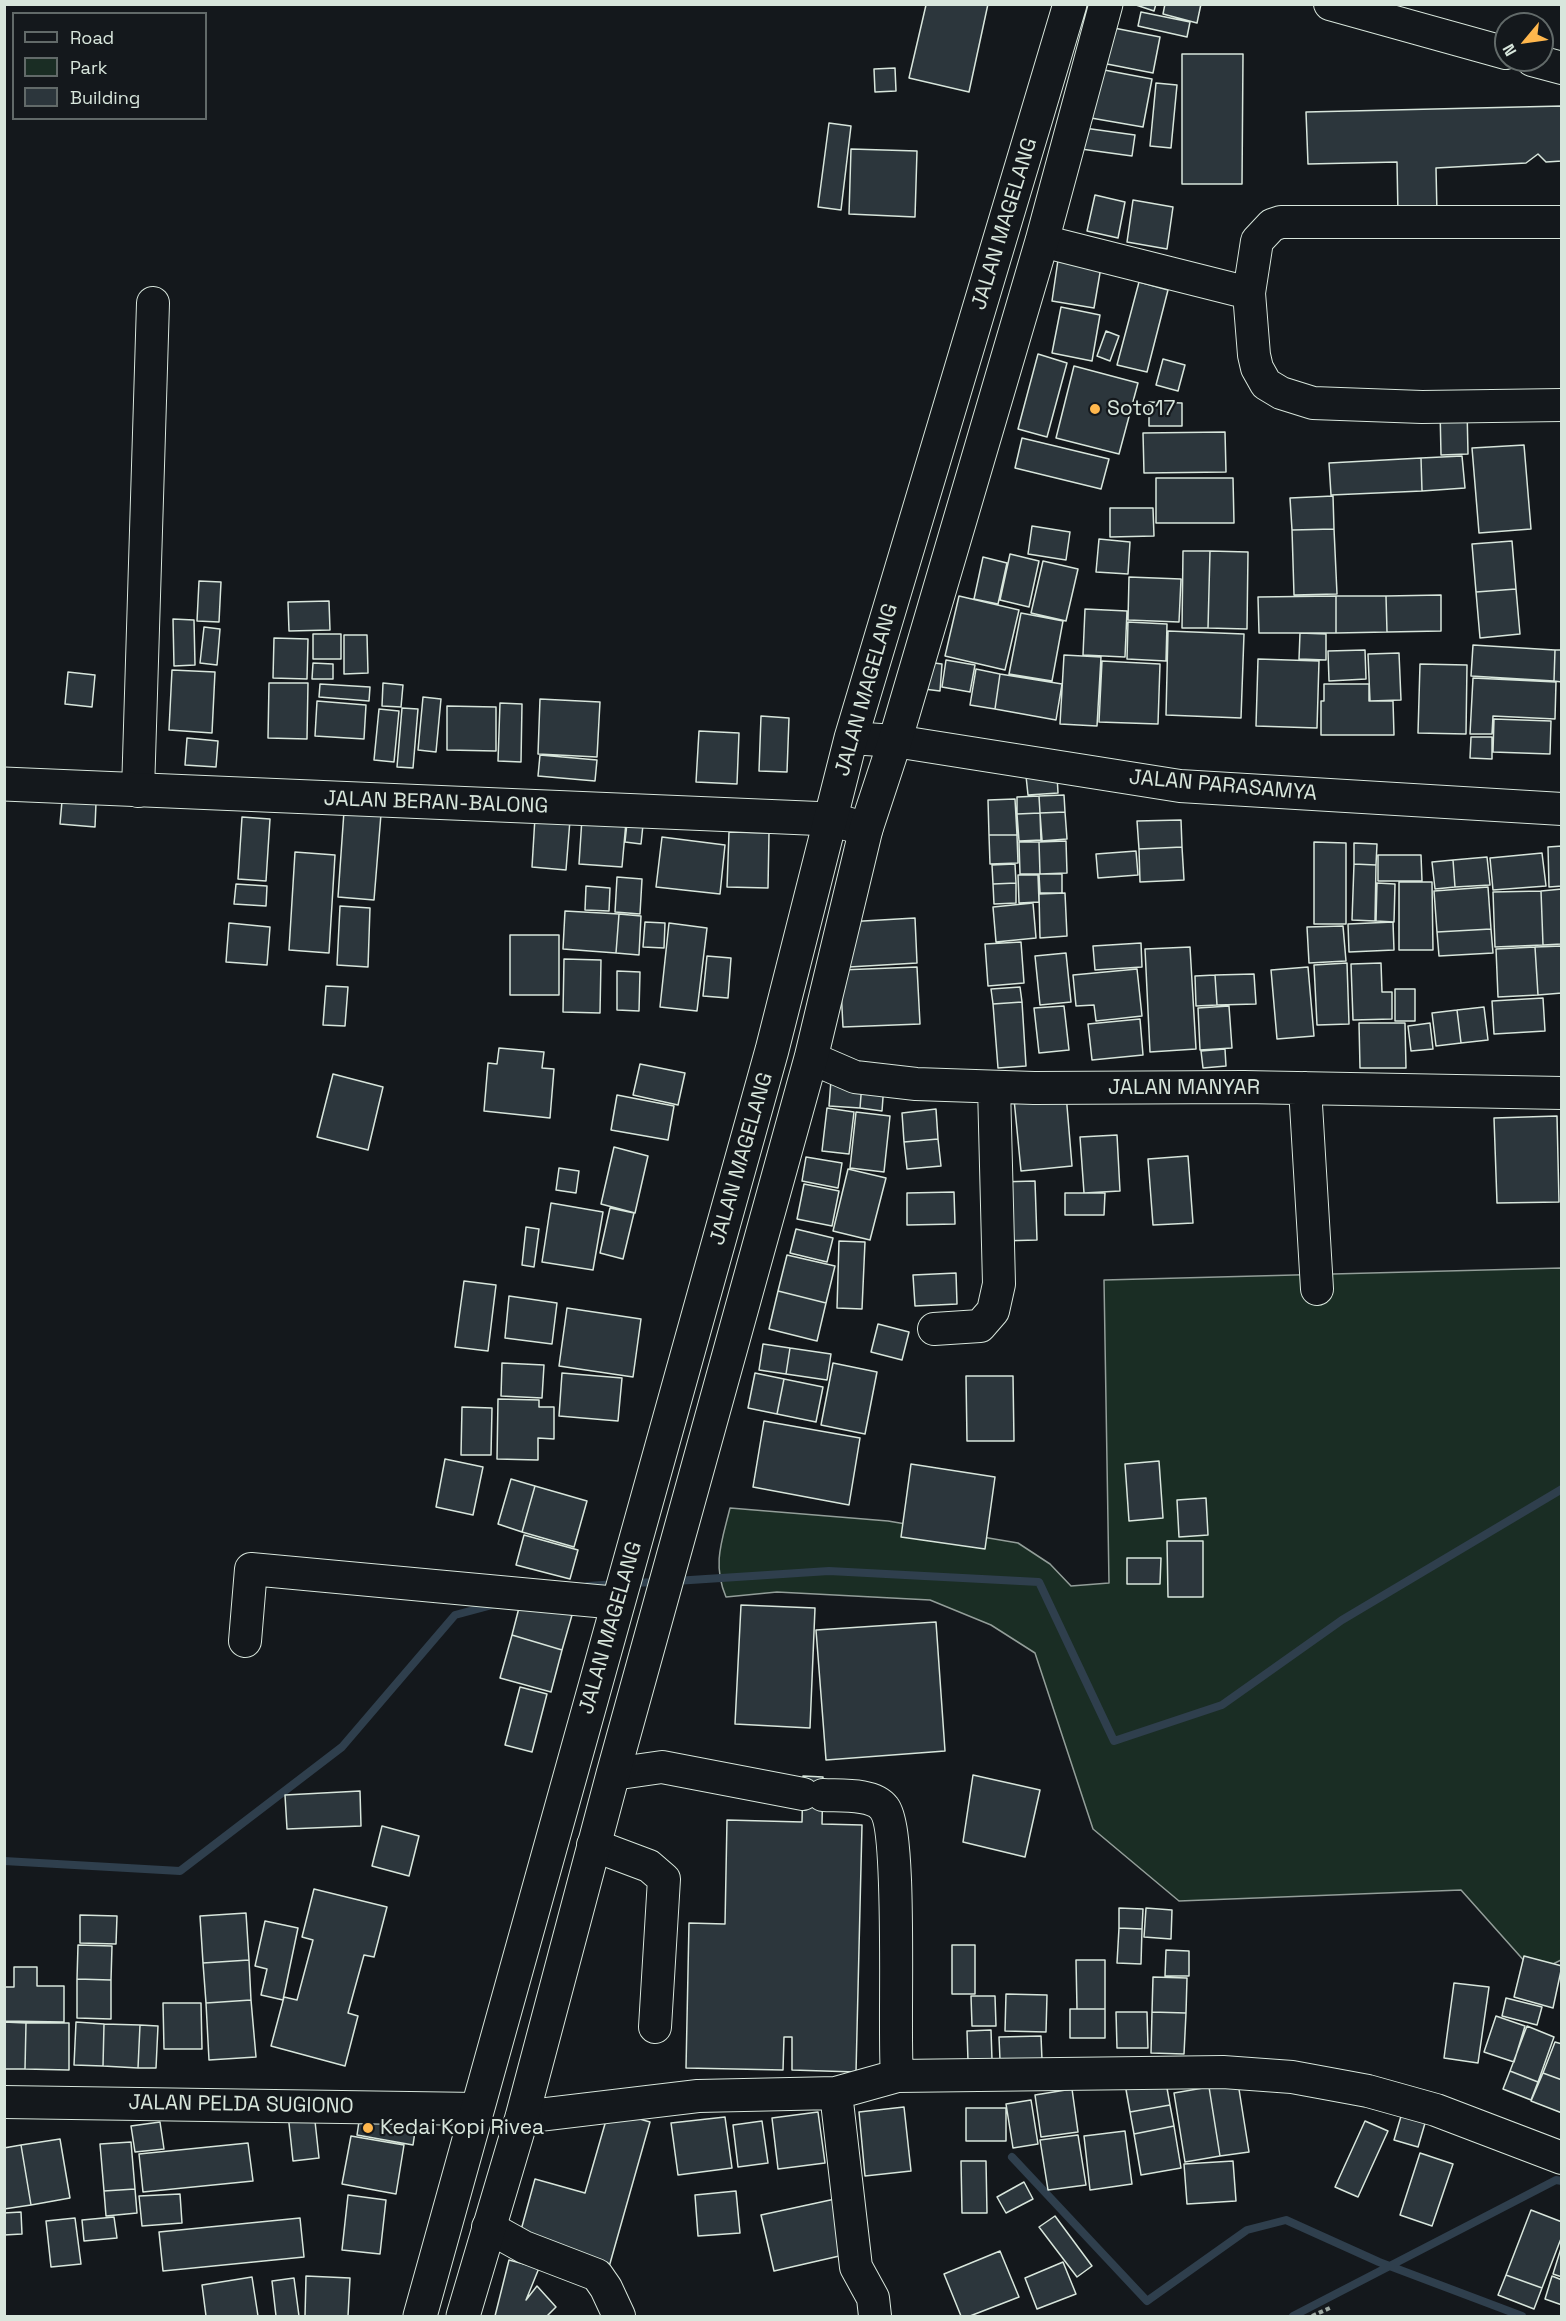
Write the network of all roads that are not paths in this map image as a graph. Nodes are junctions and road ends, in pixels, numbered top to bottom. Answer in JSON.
{"nodes":[{"id":1,"x":1070,"y":4,"type":"edge"},
{"id":2,"x":1106,"y":4,"type":"edge"},
{"id":3,"x":1330,"y":4,"type":"edge"},
{"id":4,"x":1494,"y":50,"type":"edge"},
{"id":5,"x":1562,"y":222,"type":"edge"},
{"id":6,"x":1042,"y":241,"type":"junction"},
{"id":7,"x":1249,"y":293,"type":"junction"},
{"id":8,"x":153,"y":303,"type":"dead end"},
{"id":9,"x":1562,"y":405,"type":"edge"},
{"id":10,"x":851,"y":738,"type":"junction"},
{"id":11,"x":895,"y":741,"type":"junction"},
{"id":12,"x":4,"y":784,"type":"edge"},
{"id":13,"x":138,"y":792,"type":"junction"},
{"id":14,"x":1562,"y":809,"type":"edge"},
{"id":15,"x":830,"y":819,"type":"junction"},
{"id":16,"x":866,"y":829,"type":"junction"},
{"id":17,"x":811,"y":1058,"type":"junction"},
{"id":18,"x":994,"y":1087,"type":"junction"},
{"id":19,"x":1305,"y":1088,"type":"junction"},
{"id":20,"x":1562,"y":1093,"type":"edge"},
{"id":21,"x":1317,"y":1289,"type":"dead end"},
{"id":22,"x":933,"y":1329,"type":"dead end"},
{"id":23,"x":618,"y":1603,"type":"junction"},
{"id":24,"x":245,"y":1641,"type":"dead end"},
{"id":25,"x":613,"y":1774,"type":"junction"},
{"id":26,"x":594,"y":1845,"type":"junction"},
{"id":27,"x":655,"y":2027,"type":"dead end"},
{"id":28,"x":897,"y":2076,"type":"junction"},
{"id":29,"x":836,"y":2093,"type":"junction"},
{"id":30,"x":4,"y":2102,"type":"edge"},
{"id":31,"x":477,"y":2109,"type":"junction"},
{"id":32,"x":522,"y":2117,"type":"junction"},
{"id":33,"x":1562,"y":2157,"type":"edge"},
{"id":34,"x":488,"y":2227,"type":"junction"},
{"id":35,"x":420,"y":2316,"type":"edge"},
{"id":36,"x":463,"y":2316,"type":"edge"},
{"id":37,"x":619,"y":2316,"type":"edge"},
{"id":38,"x":875,"y":2316,"type":"edge"}],
"edges":[{"from":1,"to":10,"type":"main road","name":"JALAN MAGELANG"},
{"from":2,"to":6,"type":"main road","name":"JALAN MAGELANG"},
{"from":3,"to":4,"type":"street"},
{"from":5,"to":7,"type":"street"},
{"from":6,"to":7,"type":"street"},
{"from":6,"to":11,"type":"main road","name":"JALAN MAGELANG"},
{"from":7,"to":9,"type":"street"},
{"from":8,"to":13,"type":"street"},
{"from":10,"to":11,"type":"street","name":"JALAN PARASAMYA"},
{"from":10,"to":15,"type":"main road","name":"JALAN MAGELANG"},
{"from":11,"to":14,"type":"street","name":"JALAN PARASAMYA"},
{"from":11,"to":16,"type":"main road","name":"JALAN MAGELANG"},
{"from":12,"to":13,"type":"main road","name":"JALAN BERAN-BALONG"},
{"from":13,"to":15,"type":"main road","name":"JALAN BERAN-BALONG"},
{"from":15,"to":16,"type":"main road","name":"JALAN BERAN-BALONG"},
{"from":15,"to":23,"type":"main road","name":"JALAN MAGELANG"},
{"from":16,"to":17,"type":"main road","name":"JALAN MAGELANG"},
{"from":17,"to":18,"type":"street","name":"JALAN MANYAR"},
{"from":17,"to":25,"type":"main road","name":"JALAN MAGELANG"},
{"from":18,"to":19,"type":"street","name":"JALAN MANYAR"},
{"from":18,"to":22,"type":"street"},
{"from":19,"to":20,"type":"street","name":"JALAN MANYAR"},
{"from":19,"to":21,"type":"street"},
{"from":23,"to":24,"type":"street"},
{"from":23,"to":31,"type":"main road","name":"JALAN MAGELANG"},
{"from":25,"to":26,"type":"main road","name":"JALAN MAGELANG"},
{"from":25,"to":28,"type":"street"},
{"from":26,"to":27,"type":"street"},
{"from":26,"to":32,"type":"main road","name":"JALAN MAGELANG"},
{"from":28,"to":29,"type":"street"},
{"from":28,"to":33,"type":"street"},
{"from":29,"to":32,"type":"street"},
{"from":29,"to":38,"type":"street"},
{"from":30,"to":31,"type":"street","name":"JALAN PELDA SUGIONO"},
{"from":31,"to":35,"type":"main road","name":"JALAN MAGELANG"},
{"from":32,"to":34,"type":"main road","name":"JALAN MAGELANG"},
{"from":34,"to":36,"type":"main road","name":"JALAN MAGELANG"},
{"from":34,"to":37,"type":"street"}]}
